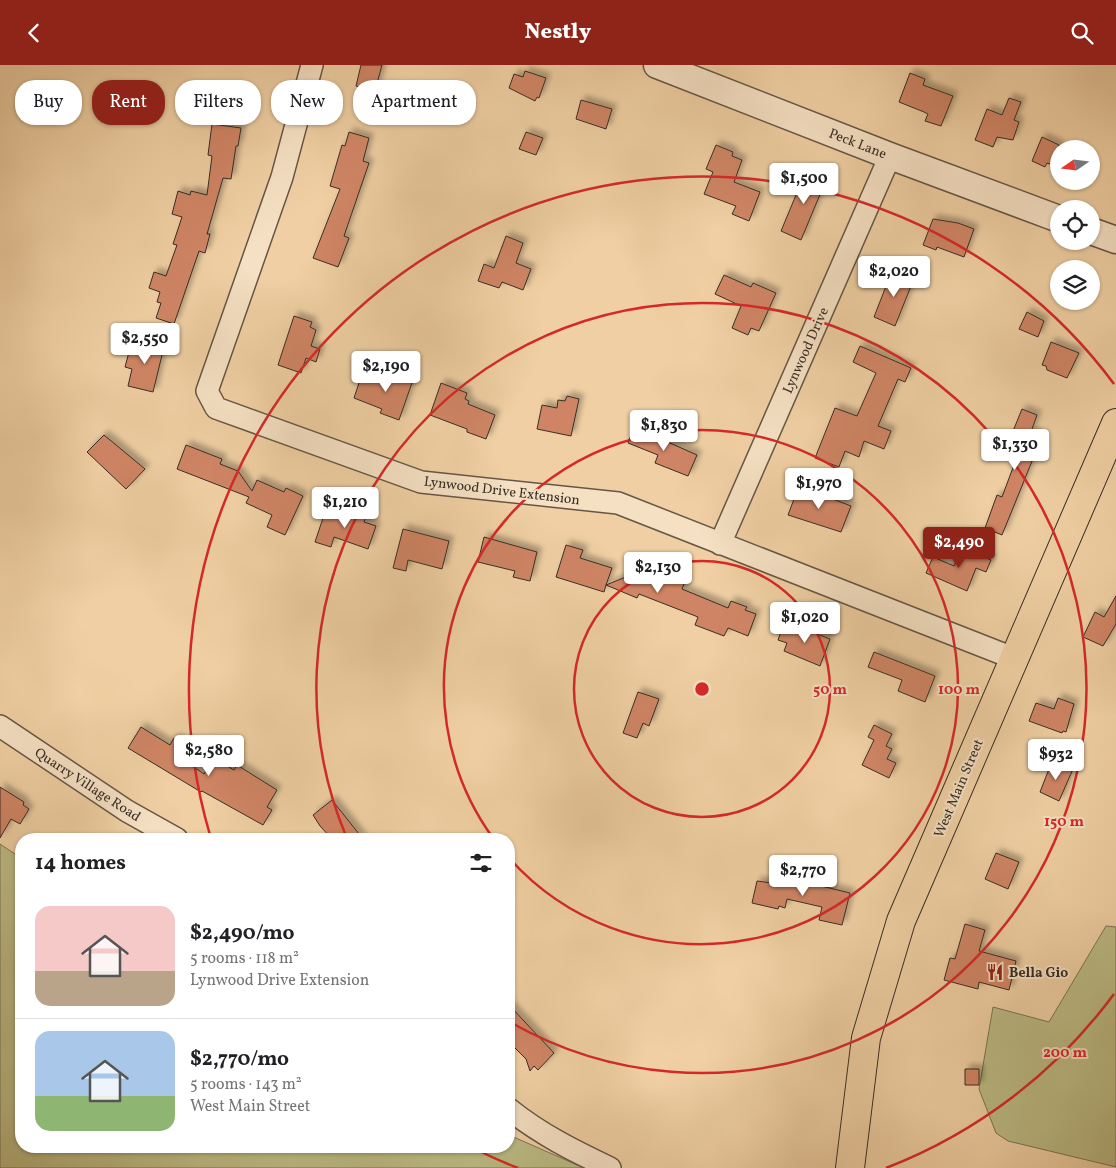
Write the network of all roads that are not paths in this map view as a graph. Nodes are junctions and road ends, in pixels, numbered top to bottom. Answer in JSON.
{"nodes":[{"id":1,"x":312,"y":65,"type":"edge"},
{"id":2,"x":667,"y":67,"type":"edge"},
{"id":3,"x":890,"y":156,"type":"junction"},
{"id":4,"x":1050,"y":216,"type":"edge"},
{"id":5,"x":1100,"y":234,"type":"edge"},
{"id":6,"x":1116,"y":240,"type":"edge"},
{"id":7,"x":1116,"y":423,"type":"edge"},
{"id":8,"x":720,"y":544,"type":"junction"},
{"id":9,"x":1013,"y":658,"type":"junction"},
{"id":10,"x":0,"y":726,"type":"edge"},
{"id":11,"x":166,"y":833,"type":"edge"},
{"id":12,"x":515,"y":1114,"type":"edge"},
{"id":13,"x":610,"y":1168,"type":"edge"},
{"id":14,"x":850,"y":1168,"type":"edge"}],
"edges":[{"from":1,"to":8,"type":"street","name":"Lynwood Drive Extension"},
{"from":2,"to":3,"type":"street","name":"Peck Lane"},
{"from":3,"to":4,"type":"street","name":"Peck Lane"},
{"from":3,"to":8,"type":"street","name":"Lynwood Drive"},
{"from":5,"to":6,"type":"street"},
{"from":7,"to":9,"type":"main road","name":"West Main Street"},
{"from":8,"to":9,"type":"street","name":"Lynwood Drive Extension"},
{"from":9,"to":14,"type":"main road","name":"West Main Street"},
{"from":10,"to":11,"type":"street","name":"Quarry Village Road"},
{"from":12,"to":13,"type":"street"}]}
